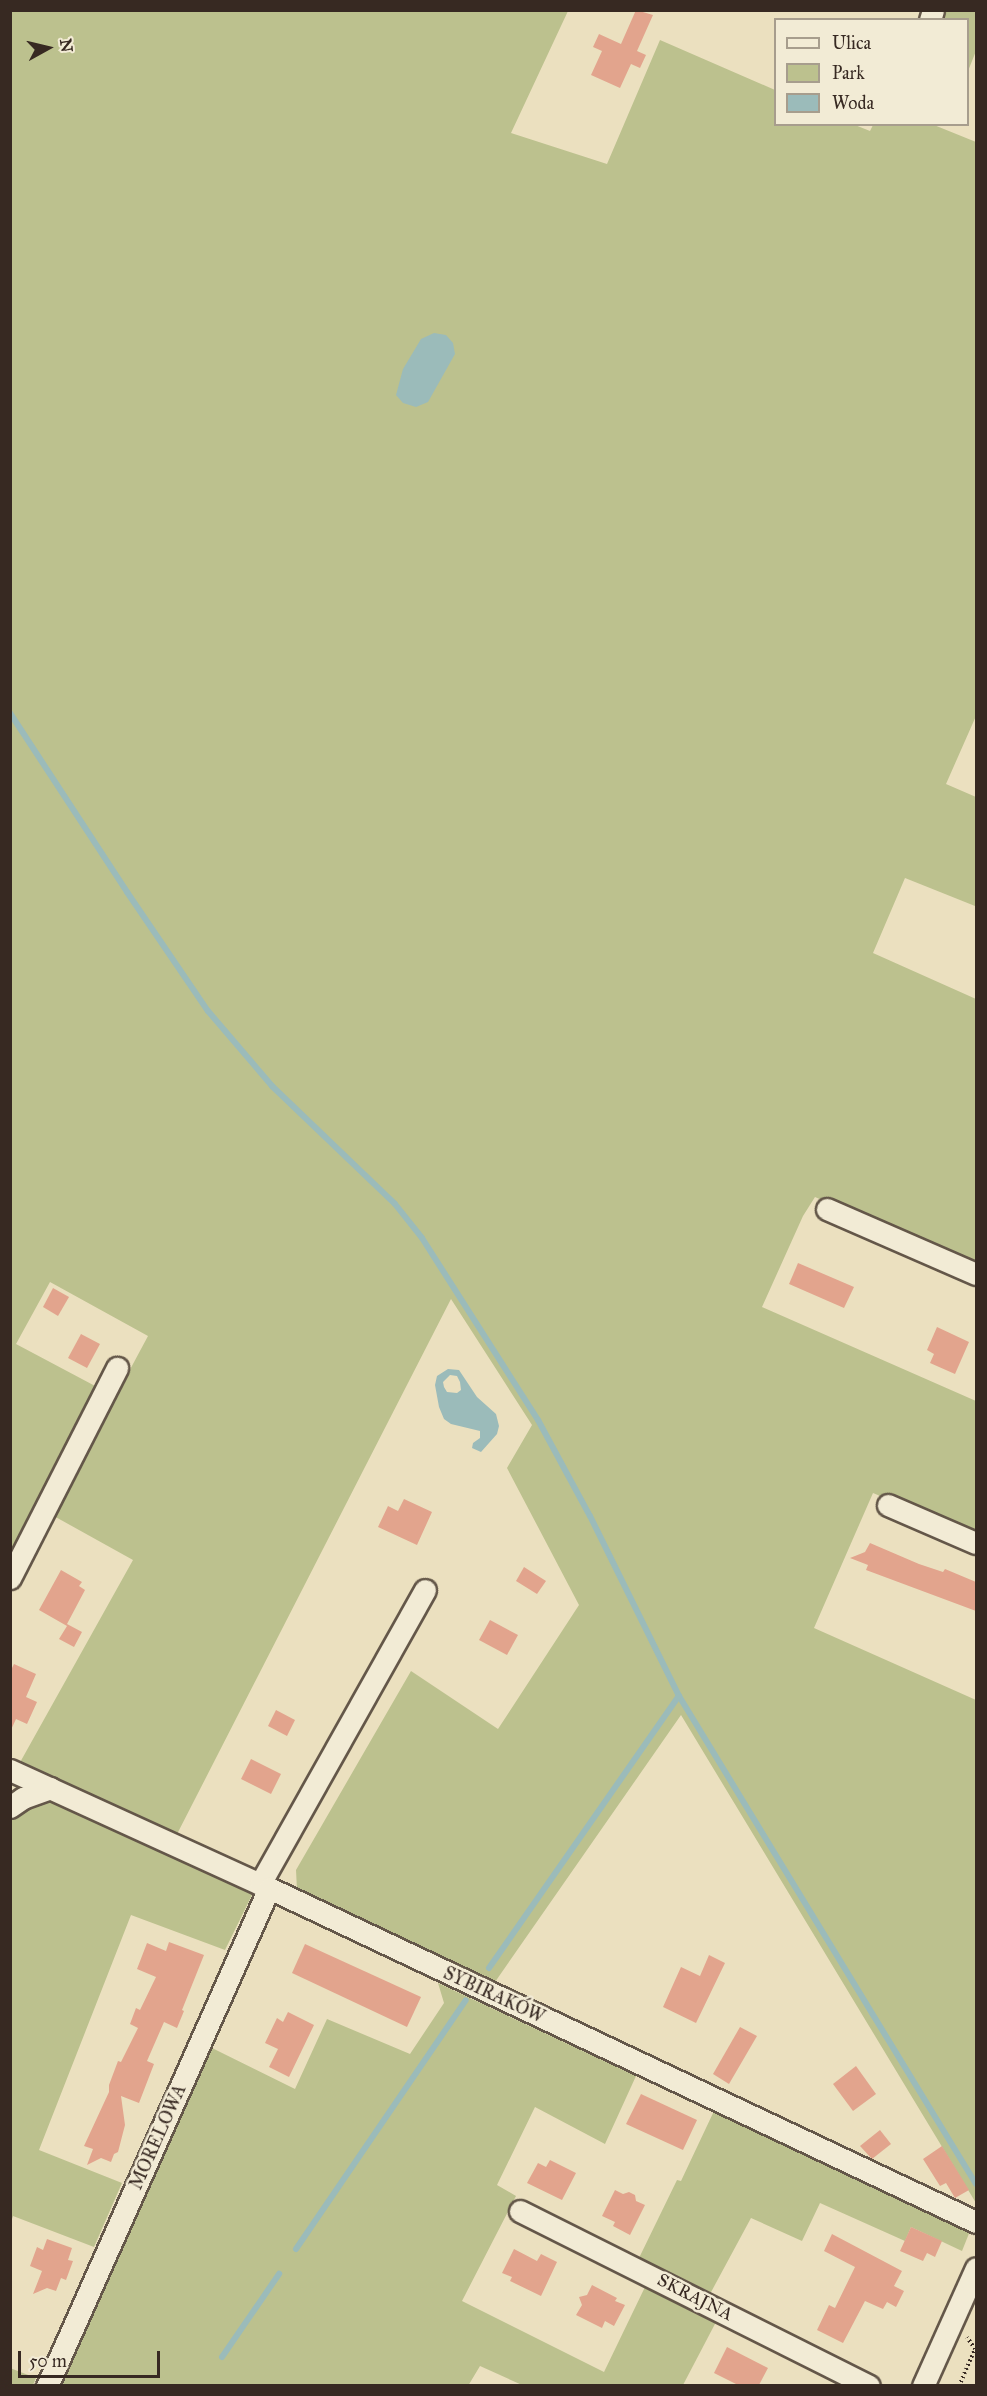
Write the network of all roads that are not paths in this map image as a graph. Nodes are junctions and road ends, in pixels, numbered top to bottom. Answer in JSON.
{"nodes":[{"id":1,"x":828,"y":1209,"type":"dead end"},
{"id":2,"x":976,"y":1274,"type":"edge"},
{"id":3,"x":117,"y":1368,"type":"dead end"},
{"id":4,"x":888,"y":1504,"type":"dead end"},
{"id":5,"x":976,"y":1543,"type":"edge"},
{"id":6,"x":10,"y":1578,"type":"edge"},
{"id":7,"x":425,"y":1590,"type":"dead end"},
{"id":8,"x":10,"y":1770,"type":"edge"},
{"id":9,"x":50,"y":1788,"type":"junction"},
{"id":10,"x":10,"y":1807,"type":"edge"},
{"id":11,"x":265,"y":1886,"type":"junction"},
{"id":12,"x":520,"y":2211,"type":"dead end"},
{"id":13,"x":976,"y":2222,"type":"edge"},
{"id":14,"x":976,"y":2268,"type":"edge"},
{"id":15,"x":47,"y":2385,"type":"edge"},
{"id":16,"x":869,"y":2385,"type":"edge"},
{"id":17,"x":923,"y":2385,"type":"edge"}],
"edges":[{"from":1,"to":2,"type":"street"},
{"from":3,"to":6,"type":"street"},
{"from":4,"to":5,"type":"street"},
{"from":7,"to":11,"type":"street","name":"MORELOWA"},
{"from":8,"to":9,"type":"street","name":"SYBIRAKÓW"},
{"from":9,"to":10,"type":"street"},
{"from":9,"to":11,"type":"street","name":"SYBIRAKÓW"},
{"from":11,"to":13,"type":"street","name":"SYBIRAKÓW"},
{"from":11,"to":15,"type":"street","name":"MORELOWA"},
{"from":12,"to":16,"type":"street","name":"SKRAJNA"},
{"from":14,"to":17,"type":"street"}]}
